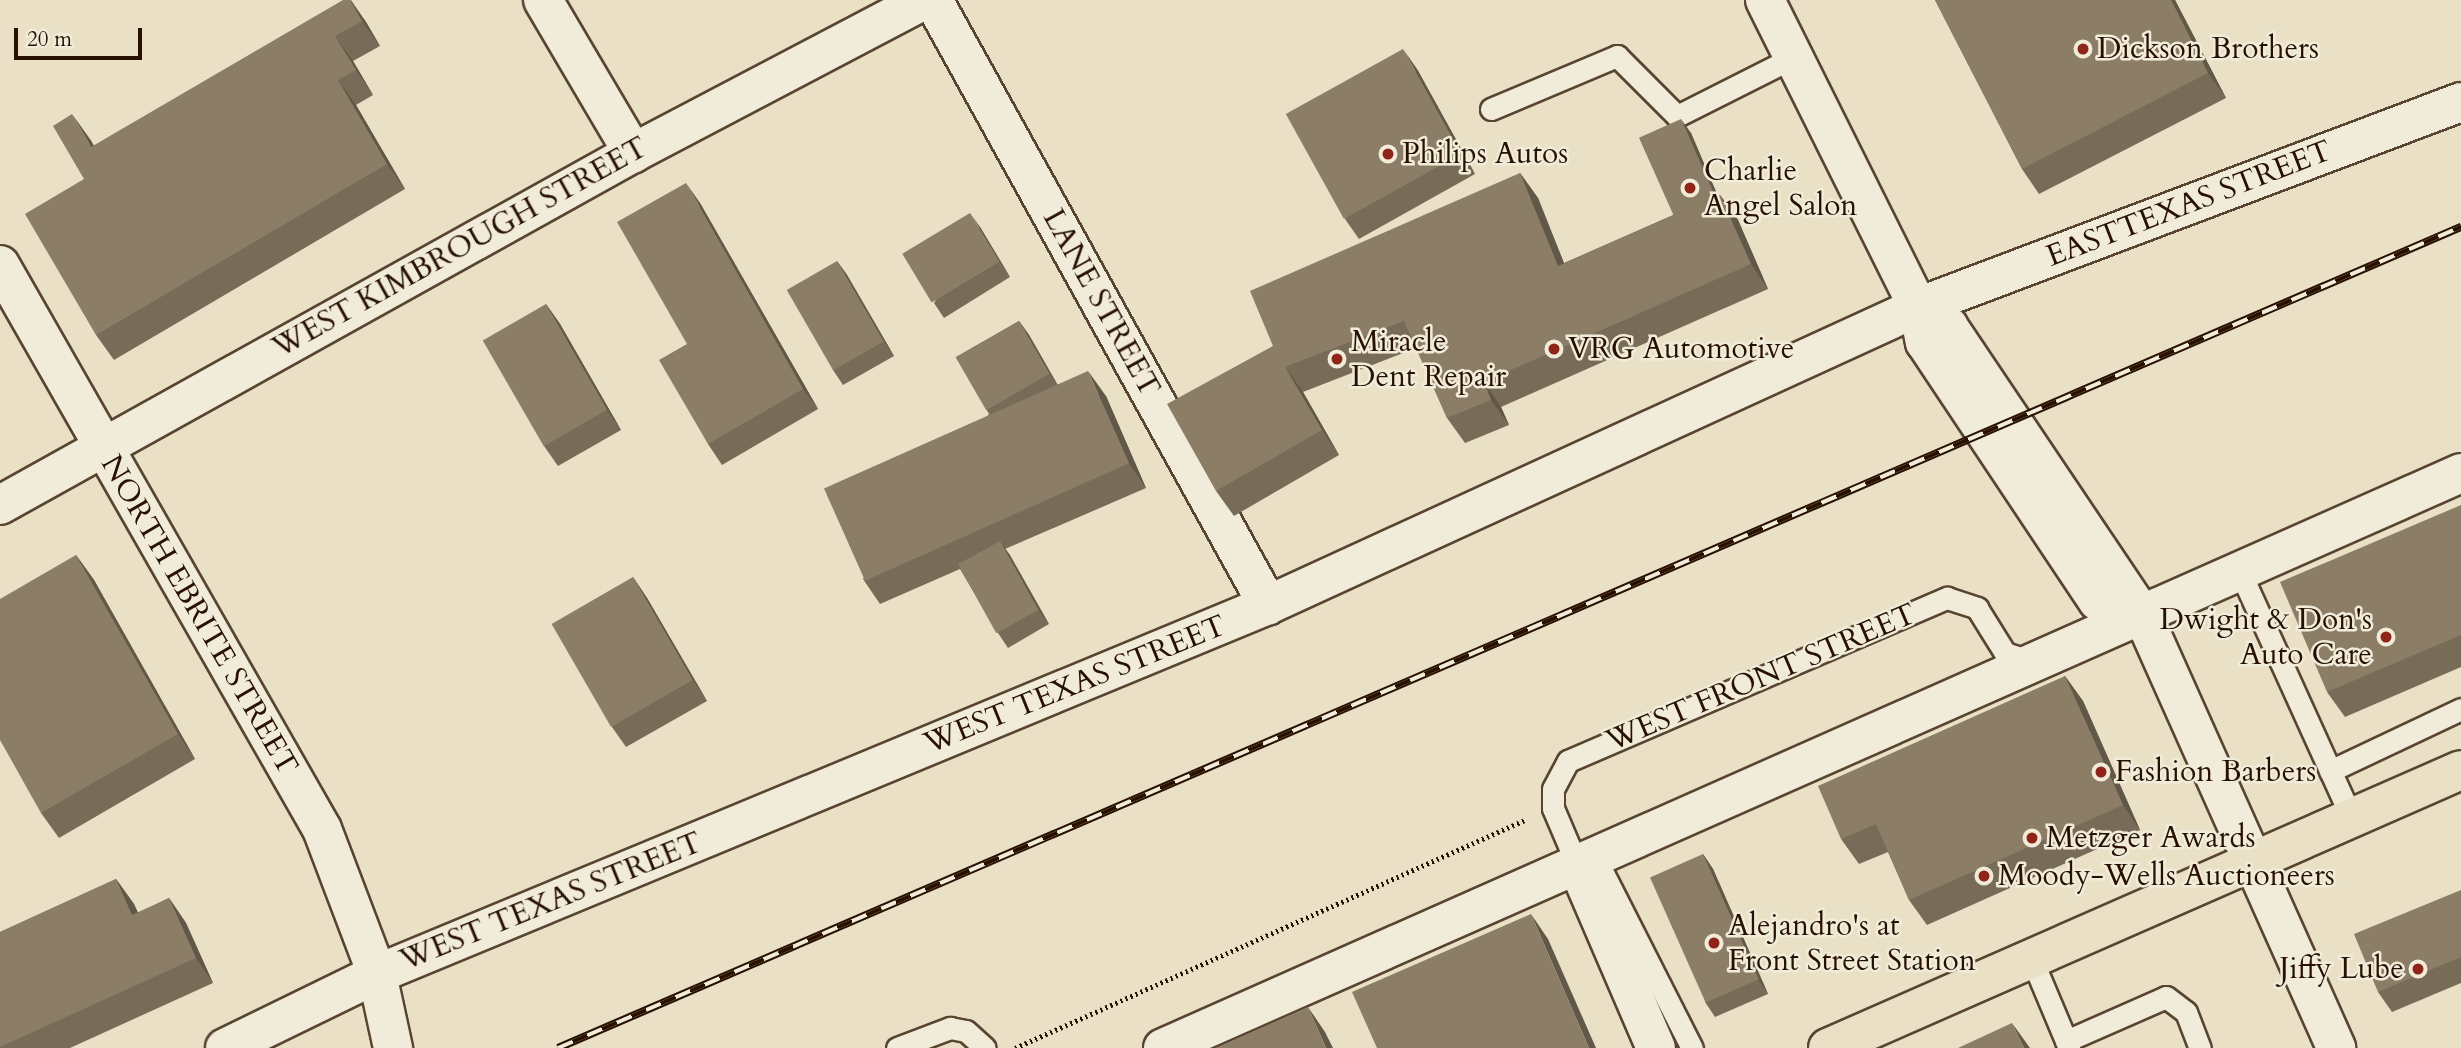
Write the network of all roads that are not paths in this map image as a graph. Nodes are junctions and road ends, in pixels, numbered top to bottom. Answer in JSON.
{"nodes":[{"id":1,"x":543,"y":0,"type":"edge"},
{"id":2,"x":924,"y":0,"type":"edge"},
{"id":3,"x":933,"y":0,"type":"edge"},
{"id":4,"x":1765,"y":0,"type":"edge"},
{"id":5,"x":1796,"y":56,"type":"junction"},
{"id":6,"x":2461,"y":102,"type":"edge"},
{"id":7,"x":1491,"y":109,"type":"dead end"},
{"id":8,"x":633,"y":153,"type":"junction"},
{"id":9,"x":0,"y":265,"type":"edge"},
{"id":10,"x":1918,"y":307,"type":"junction"},
{"id":11,"x":101,"y":445,"type":"junction"},
{"id":12,"x":2461,"y":473,"type":"edge"},
{"id":13,"x":0,"y":505,"type":"edge"},
{"id":14,"x":2241,"y":573,"type":"junction"},
{"id":15,"x":1268,"y":605,"type":"junction"},
{"id":16,"x":2144,"y":618,"type":"junction"},
{"id":17,"x":2041,"y":663,"type":"junction"},
{"id":18,"x":2461,"y":709,"type":"edge"},
{"id":19,"x":2461,"y":770,"type":"edge"},
{"id":20,"x":2330,"y":771,"type":"junction"},
{"id":21,"x":2351,"y":816,"type":"junction"},
{"id":22,"x":2250,"y":858,"type":"junction"},
{"id":23,"x":1587,"y":863,"type":"junction"},
{"id":24,"x":2030,"y":955,"type":"junction"},
{"id":25,"x":377,"y":974,"type":"junction"},
{"id":26,"x":2067,"y":1045,"type":"edge"},
{"id":27,"x":225,"y":1048,"type":"edge"},
{"id":28,"x":368,"y":1048,"type":"edge"},
{"id":29,"x":393,"y":1048,"type":"edge"},
{"id":30,"x":897,"y":1048,"type":"edge"},
{"id":31,"x":985,"y":1048,"type":"edge"},
{"id":32,"x":1163,"y":1048,"type":"edge"},
{"id":33,"x":1656,"y":1048,"type":"edge"},
{"id":34,"x":1692,"y":1048,"type":"edge"},
{"id":35,"x":1828,"y":1048,"type":"edge"},
{"id":36,"x":2200,"y":1048,"type":"edge"},
{"id":37,"x":2336,"y":1048,"type":"edge"}],
"edges":[{"from":1,"to":8,"type":"street"},
{"from":2,"to":8,"type":"street","name":"WEST KIMBROUGH STREET"},
{"from":3,"to":15,"type":"street","name":"LANE STREET"},
{"from":4,"to":5,"type":"street"},
{"from":5,"to":7,"type":"lane"},
{"from":5,"to":10,"type":"street"},
{"from":6,"to":10,"type":"street","name":"EASTTEXAS STREET"},
{"from":8,"to":11,"type":"street","name":"WEST KIMBROUGH STREET"},
{"from":9,"to":11,"type":"street","name":"NORTH EBRITE STREET"},
{"from":10,"to":15,"type":"street","name":"WEST TEXAS STREET"},
{"from":10,"to":16,"type":"street"},
{"from":11,"to":13,"type":"street","name":"WEST KIMBROUGH STREET"},
{"from":11,"to":25,"type":"street","name":"NORTH EBRITE STREET"},
{"from":12,"to":14,"type":"street"},
{"from":14,"to":16,"type":"street"},
{"from":14,"to":20,"type":"lane"},
{"from":15,"to":25,"type":"street","name":"WEST TEXAS STREET"},
{"from":16,"to":17,"type":"street"},
{"from":16,"to":22,"type":"street"},
{"from":17,"to":23,"type":"street"},
{"from":17,"to":23,"type":"lane","name":"WEST FRONT STREET"},
{"from":18,"to":20,"type":"lane"},
{"from":19,"to":21,"type":"main road"},
{"from":20,"to":21,"type":"lane"},
{"from":21,"to":22,"type":"main road"},
{"from":22,"to":24,"type":"main road"},
{"from":22,"to":37,"type":"street"},
{"from":23,"to":32,"type":"street"},
{"from":23,"to":33,"type":"street"},
{"from":23,"to":34,"type":"lane"},
{"from":24,"to":26,"type":"lane"},
{"from":24,"to":35,"type":"main road"},
{"from":25,"to":27,"type":"street","name":"WEST TEXAS STREET"},
{"from":25,"to":28,"type":"street"},
{"from":25,"to":29,"type":"street","name":"NORTH EBRITE STREET"},
{"from":26,"to":36,"type":"lane"},
{"from":30,"to":31,"type":"lane"}]}
